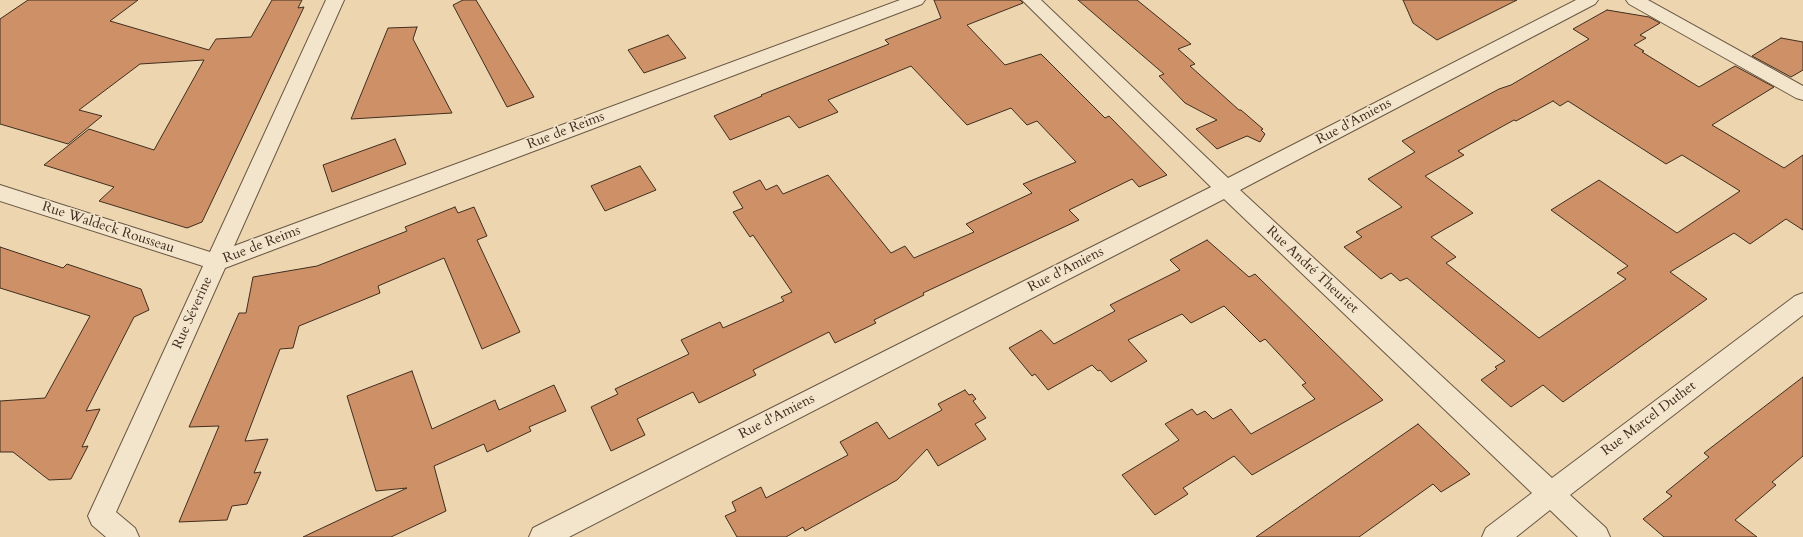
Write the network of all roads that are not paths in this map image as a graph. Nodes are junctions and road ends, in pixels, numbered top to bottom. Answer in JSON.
{"nodes":[{"id":1,"x":335,"y":0,"type":"edge"},
{"id":2,"x":916,"y":0,"type":"edge"},
{"id":3,"x":1031,"y":0,"type":"edge"},
{"id":4,"x":1589,"y":0,"type":"edge"},
{"id":5,"x":1635,"y":0,"type":"edge"},
{"id":6,"x":1803,"y":94,"type":"edge"},
{"id":7,"x":1226,"y":189,"type":"junction"},
{"id":8,"x":0,"y":193,"type":"edge"},
{"id":9,"x":216,"y":262,"type":"junction"},
{"id":10,"x":1803,"y":302,"type":"edge"},
{"id":11,"x":1551,"y":493,"type":"junction"},
{"id":12,"x":126,"y":537,"type":"edge"},
{"id":13,"x":542,"y":537,"type":"edge"},
{"id":14,"x":1495,"y":537,"type":"edge"},
{"id":15,"x":1597,"y":537,"type":"edge"}],
"edges":[{"from":1,"to":9,"type":"street","name":"Rue Séverine"},
{"from":2,"to":9,"type":"street","name":"Rue de Reims"},
{"from":3,"to":7,"type":"street","name":"Rue André Theuriet"},
{"from":4,"to":7,"type":"street","name":"Rue d'Amiens"},
{"from":5,"to":6,"type":"street"},
{"from":7,"to":11,"type":"street","name":"Rue André Theuriet"},
{"from":7,"to":13,"type":"street","name":"Rue d'Amiens"},
{"from":8,"to":9,"type":"street","name":"Rue Waldeck Rousseau"},
{"from":9,"to":12,"type":"street","name":"Rue Séverine"},
{"from":10,"to":11,"type":"street","name":"Rue Marcel Duthet"},
{"from":11,"to":14,"type":"street","name":"Rue Marcel Duthet"},
{"from":11,"to":15,"type":"street","name":"Rue André Theuriet"}]}
